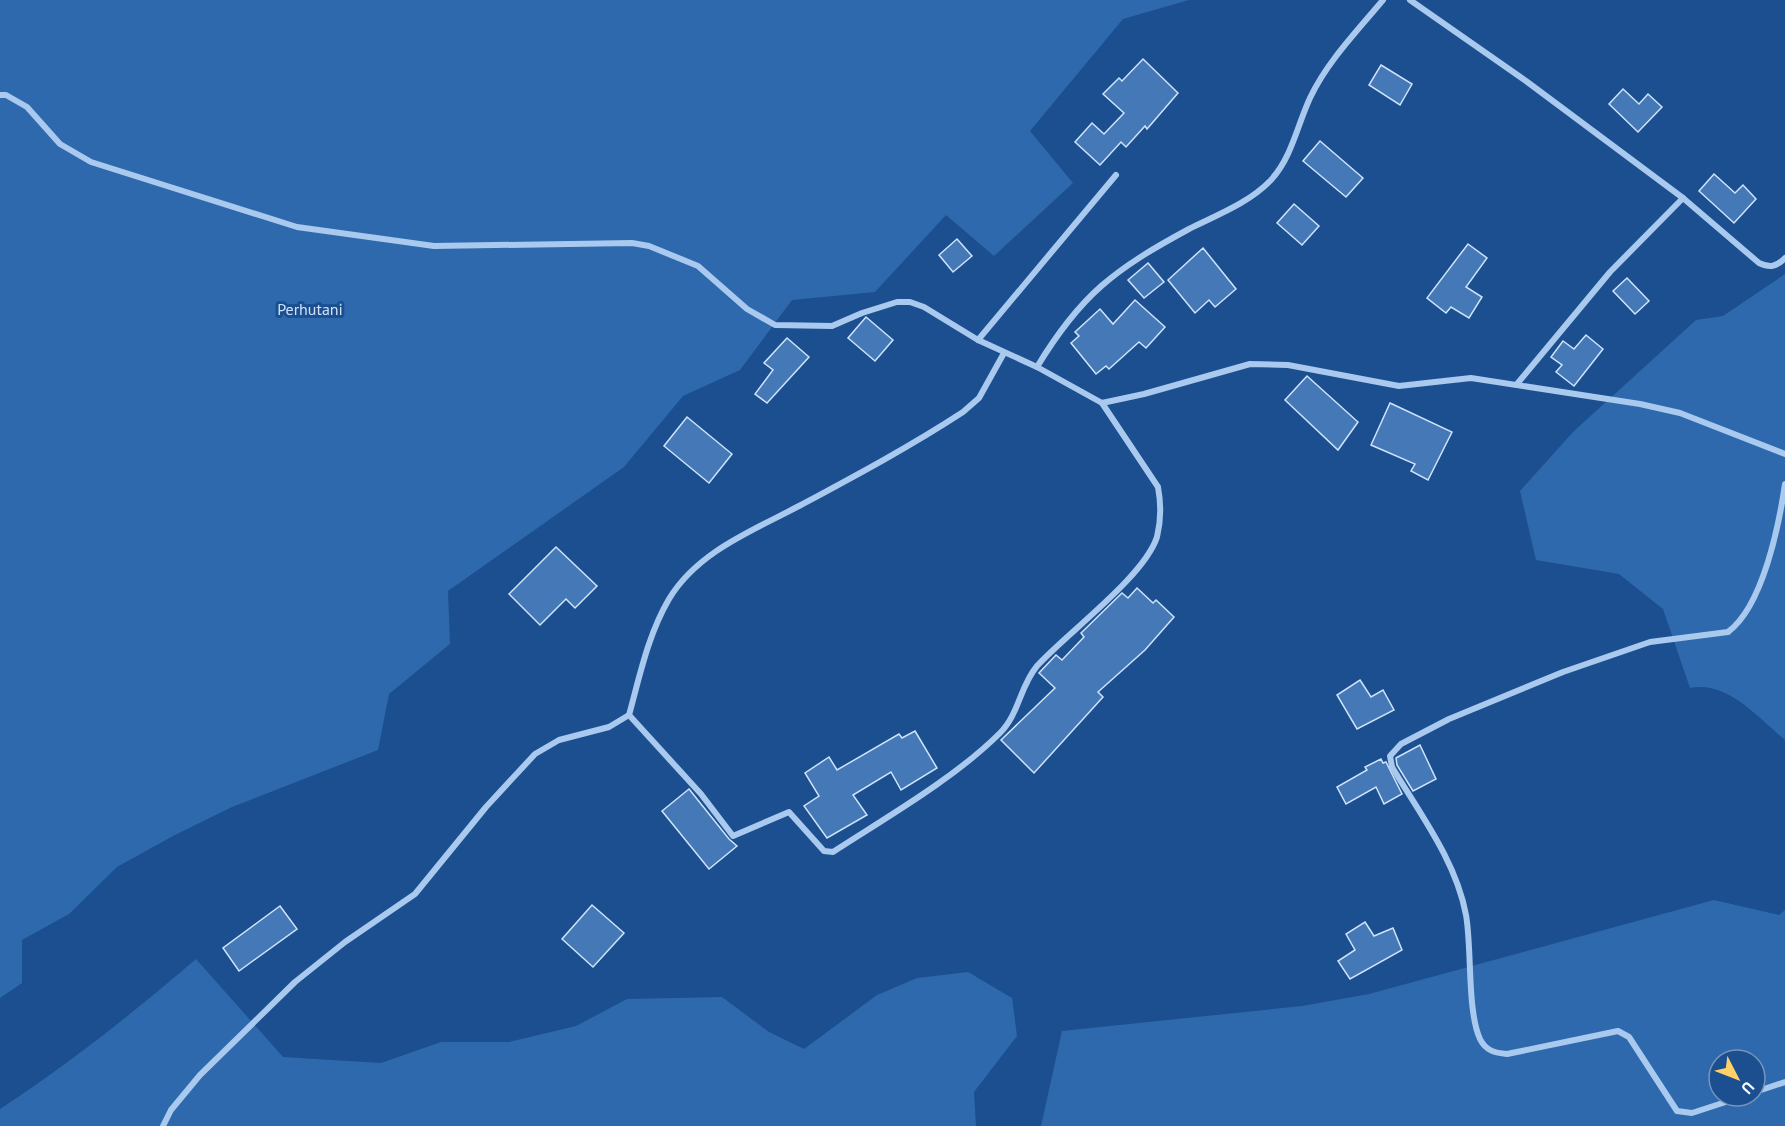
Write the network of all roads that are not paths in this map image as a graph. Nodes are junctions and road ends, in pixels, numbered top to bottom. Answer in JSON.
{"nodes":[{"id":1,"x":1383,"y":0,"type":"edge"},
{"id":2,"x":1410,"y":0,"type":"edge"},
{"id":3,"x":0,"y":95,"type":"edge"},
{"id":4,"x":1116,"y":175,"type":"dead end"},
{"id":5,"x":1683,"y":198,"type":"junction"},
{"id":6,"x":1785,"y":258,"type":"edge"},
{"id":7,"x":978,"y":340,"type":"junction"},
{"id":8,"x":1004,"y":353,"type":"junction"},
{"id":9,"x":1037,"y":367,"type":"junction"},
{"id":10,"x":1517,"y":384,"type":"junction"},
{"id":11,"x":1102,"y":403,"type":"junction"},
{"id":12,"x":1785,"y":454,"type":"edge"},
{"id":13,"x":1785,"y":484,"type":"edge"},
{"id":14,"x":629,"y":715,"type":"junction"},
{"id":15,"x":1785,"y":1083,"type":"edge"},
{"id":16,"x":1767,"y":1088,"type":"edge"},
{"id":17,"x":1707,"y":1108,"type":"edge"},
{"id":18,"x":163,"y":1126,"type":"edge"}],
"edges":[{"from":1,"to":9,"type":"street"},
{"from":2,"to":5,"type":"street"},
{"from":3,"to":7,"type":"street"},
{"from":4,"to":7,"type":"street"},
{"from":5,"to":6,"type":"street"},
{"from":5,"to":10,"type":"street"},
{"from":7,"to":8,"type":"street"},
{"from":8,"to":9,"type":"street"},
{"from":8,"to":14,"type":"street"},
{"from":9,"to":11,"type":"street"},
{"from":10,"to":11,"type":"street"},
{"from":10,"to":12,"type":"street"},
{"from":11,"to":14,"type":"street"},
{"from":13,"to":17,"type":"street"},
{"from":14,"to":18,"type":"street"},
{"from":15,"to":16,"type":"street"}]}
